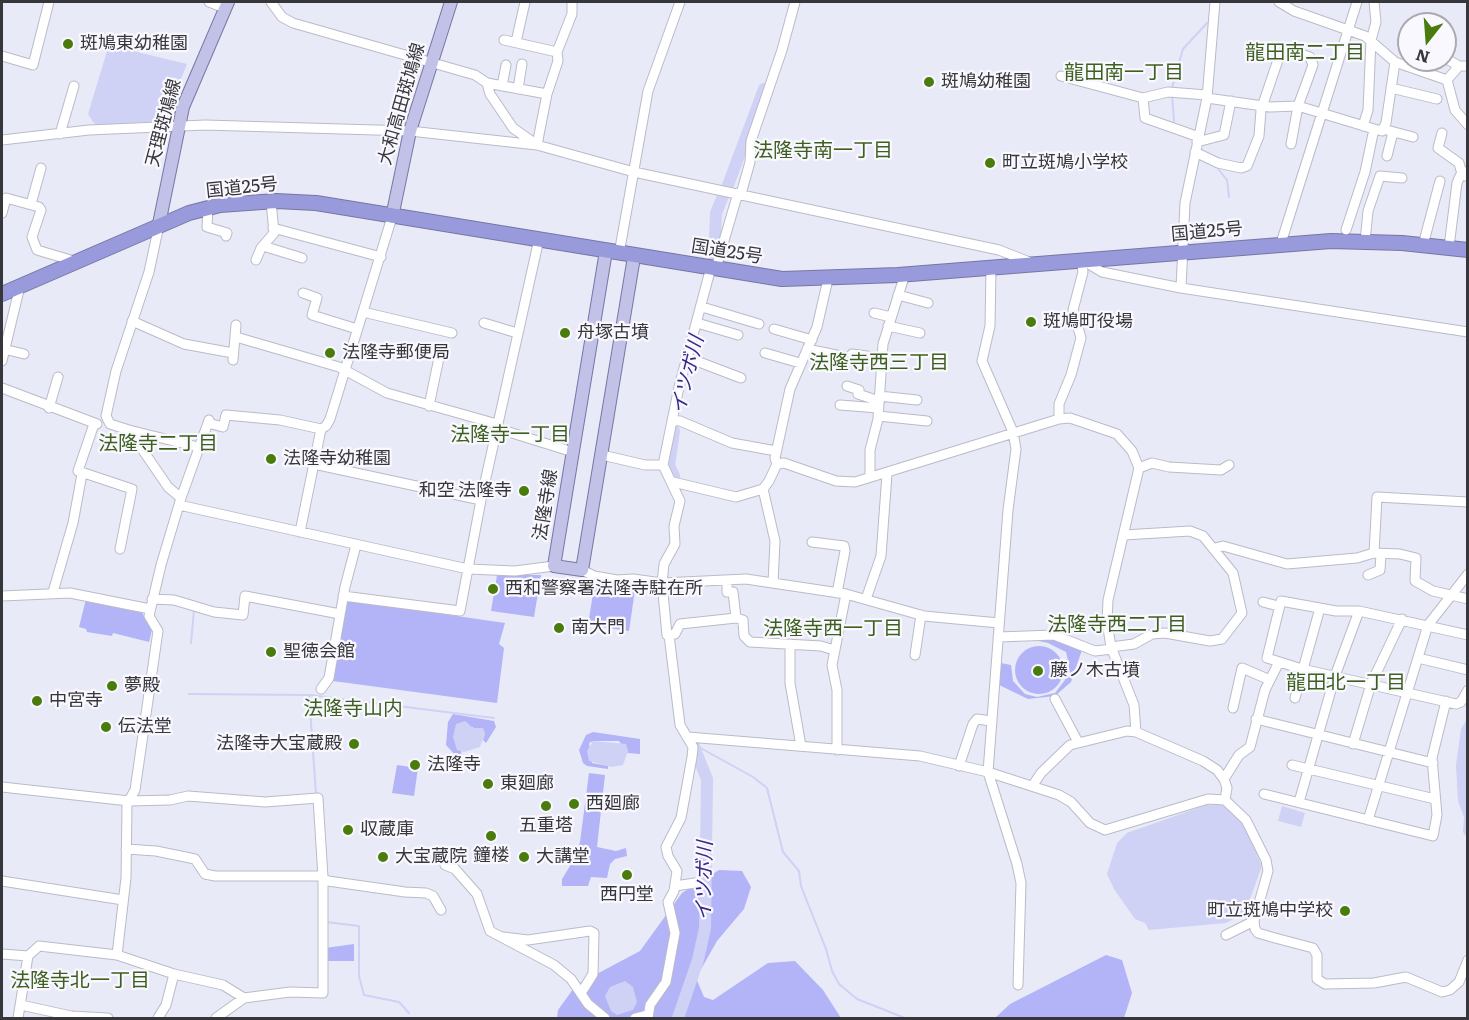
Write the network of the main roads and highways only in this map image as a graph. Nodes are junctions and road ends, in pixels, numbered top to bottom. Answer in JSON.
{"nodes":[{"id":1,"x":451,"y":2,"type":"edge"},
{"id":2,"x":224,"y":6,"type":"edge"},
{"id":3,"x":392,"y":217,"type":"junction"},
{"id":4,"x":159,"y":224,"type":"junction"},
{"id":5,"x":1467,"y":250,"type":"edge"},
{"id":6,"x":612,"y":253,"type":"junction"},
{"id":7,"x":634,"y":257,"type":"junction"},
{"id":8,"x":2,"y":294,"type":"edge"}],
"edges":[{"from":1,"to":3,"type":"main road","name":"大和高田斑鳩線"},
{"from":2,"to":4,"type":"main road","name":"天理斑鳩線"},
{"from":3,"to":4,"type":"highway","name":"国道25号"},
{"from":3,"to":6,"type":"highway","name":"国道25号"},
{"from":4,"to":8,"type":"highway","name":"国道25号"},
{"from":5,"to":7,"type":"highway","name":"国道25号"},
{"from":6,"to":7,"type":"highway","name":"国道25号"},
{"from":6,"to":7,"type":"main road","name":"法隆寺線"}]}
